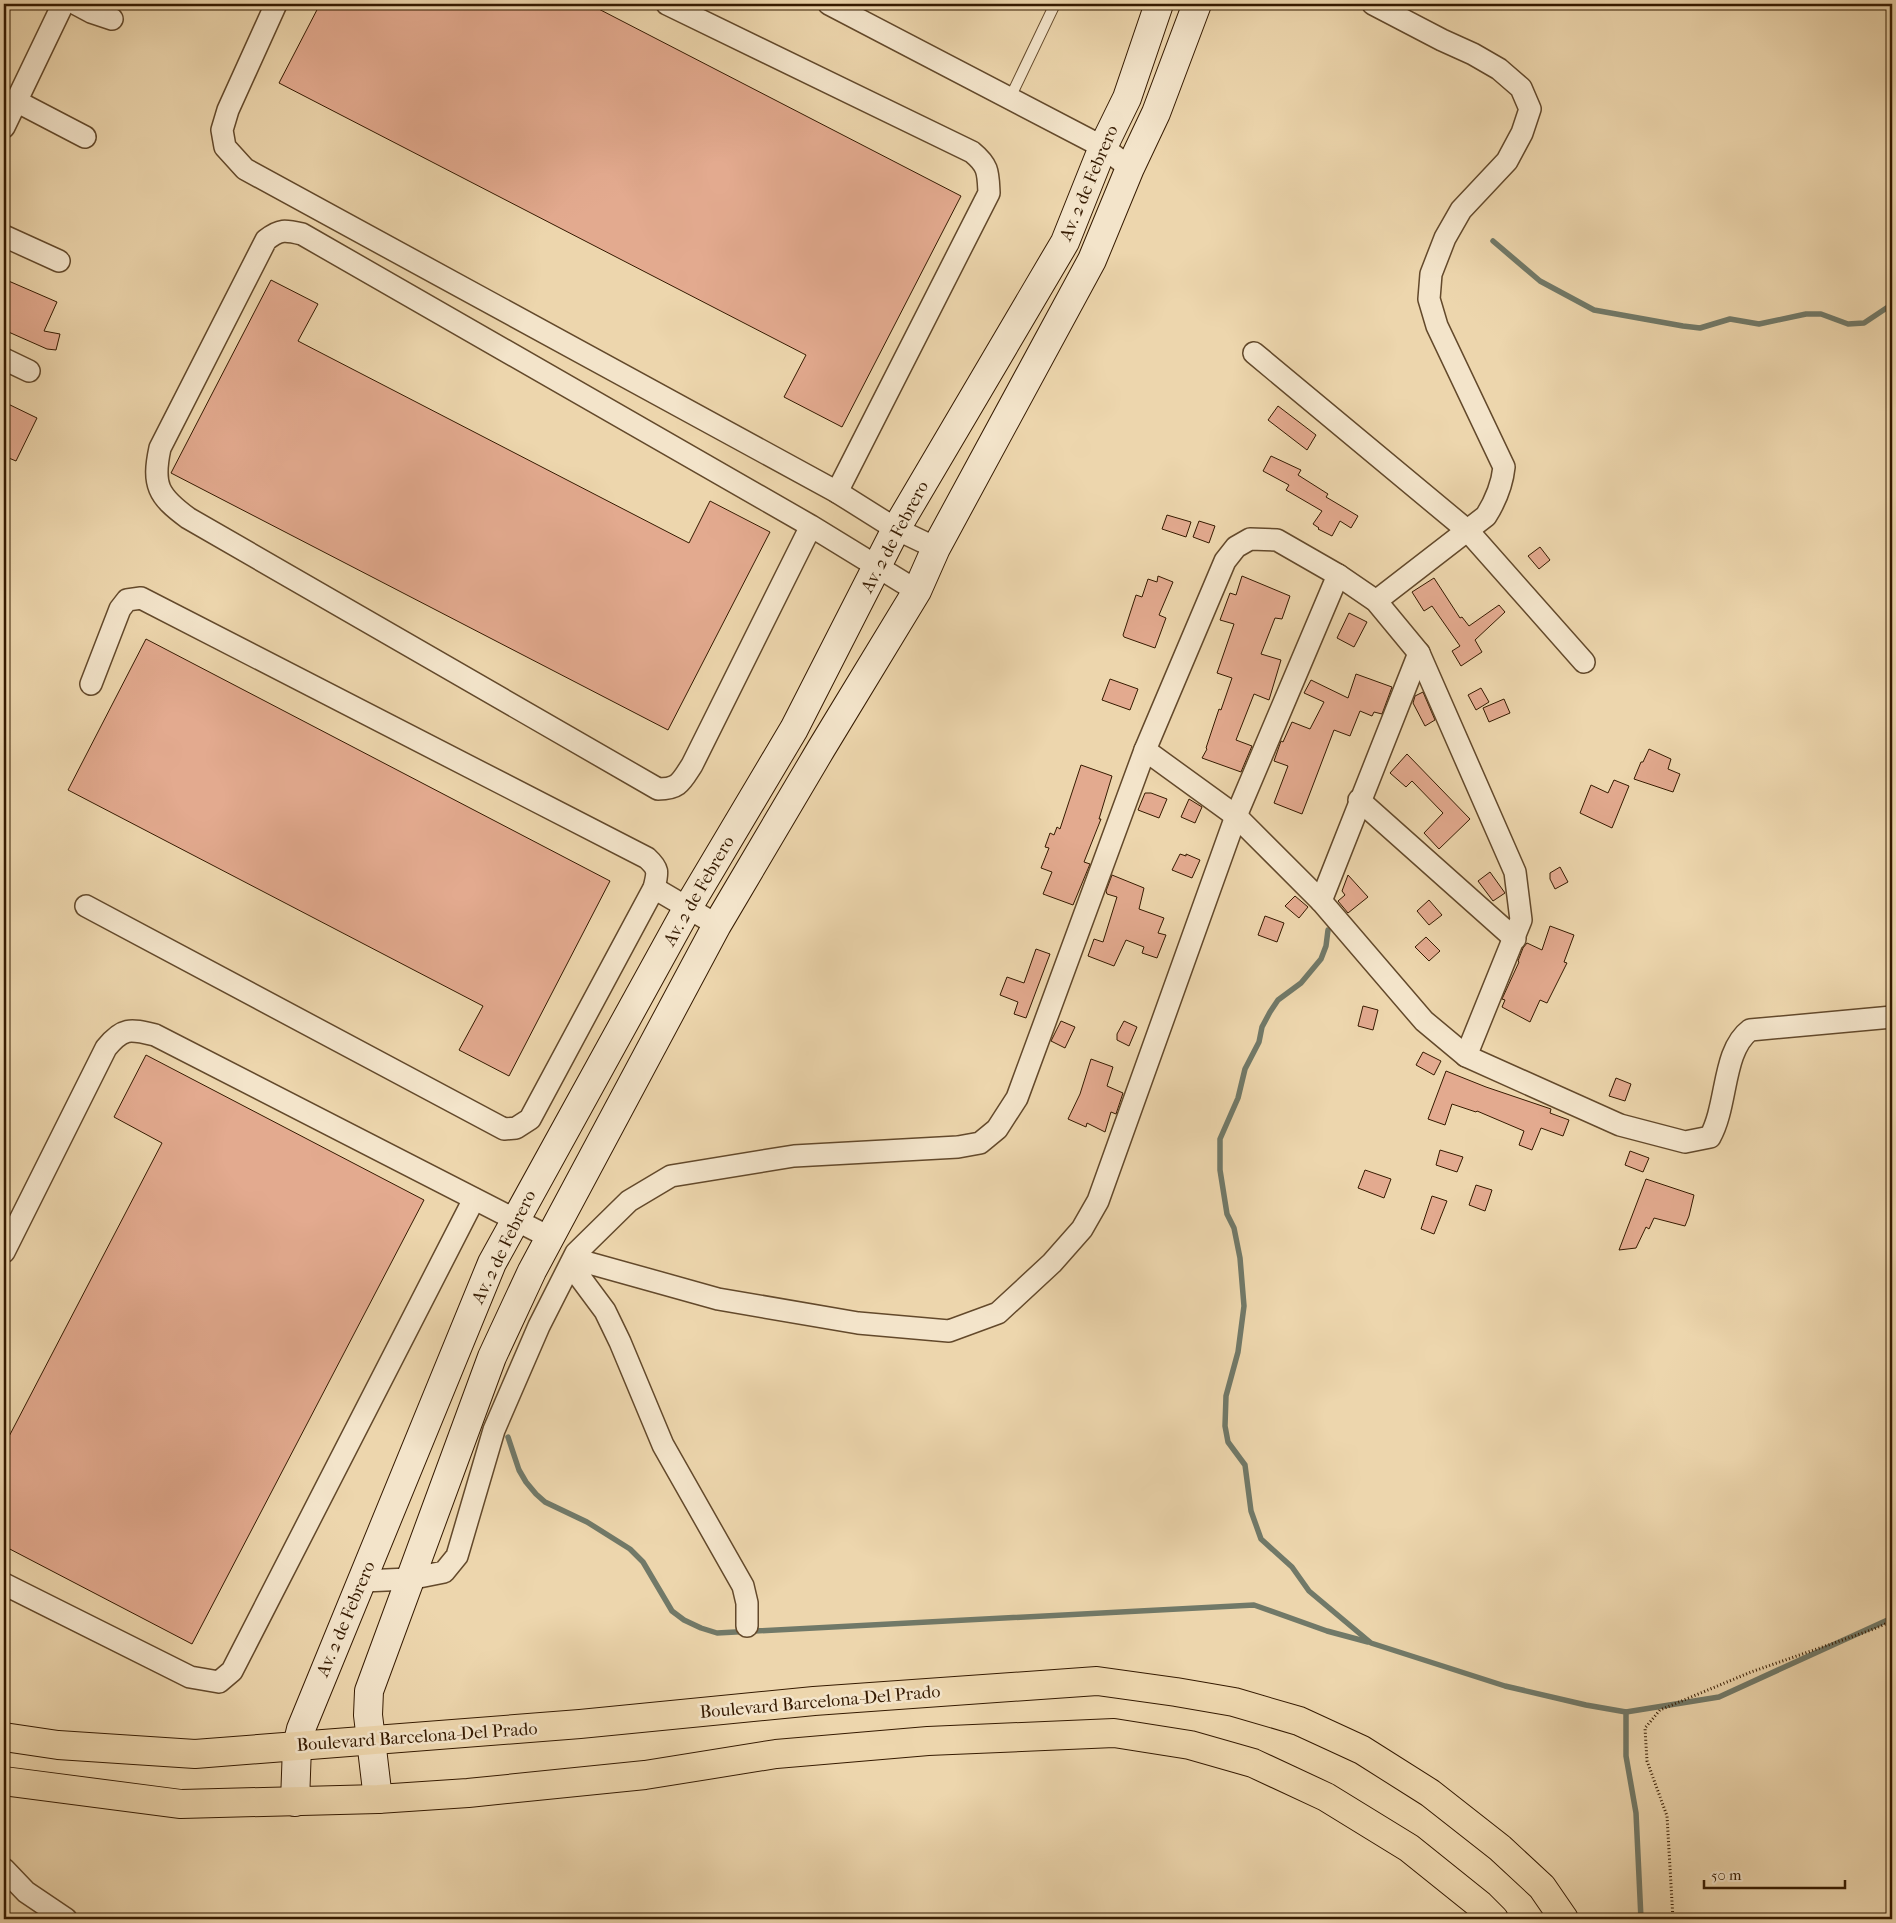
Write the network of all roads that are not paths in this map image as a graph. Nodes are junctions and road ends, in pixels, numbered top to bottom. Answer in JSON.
{"nodes":[{"id":1,"x":62,"y":4,"type":"edge"},
{"id":2,"x":276,"y":4,"type":"edge"},
{"id":3,"x":668,"y":4,"type":"edge"},
{"id":4,"x":829,"y":4,"type":"edge"},
{"id":5,"x":1055,"y":4,"type":"edge"},
{"id":6,"x":1159,"y":4,"type":"edge"},
{"id":7,"x":1197,"y":4,"type":"edge"},
{"id":8,"x":1373,"y":4,"type":"edge"},
{"id":9,"x":87,"y":7,"type":"edge"},
{"id":10,"x":112,"y":19,"type":"dead end"},
{"id":11,"x":1010,"y":98,"type":"junction"},
{"id":12,"x":16,"y":102,"type":"junction"},
{"id":13,"x":4,"y":127,"type":"edge"},
{"id":14,"x":85,"y":137,"type":"dead end"},
{"id":15,"x":1103,"y":147,"type":"junction"},
{"id":16,"x":1130,"y":168,"type":"junction"},
{"id":17,"x":4,"y":236,"type":"edge"},
{"id":18,"x":59,"y":261,"type":"dead end"},
{"id":19,"x":1254,"y":353,"type":"dead end"},
{"id":20,"x":4,"y":359,"type":"edge"},
{"id":21,"x":29,"y":371,"type":"dead end"},
{"id":22,"x":837,"y":492,"type":"junction"},
{"id":23,"x":810,"y":526,"type":"junction"},
{"id":24,"x":896,"y":529,"type":"junction"},
{"id":25,"x":1468,"y":530,"type":"junction"},
{"id":26,"x":936,"y":548,"type":"junction"},
{"id":27,"x":878,"y":567,"type":"junction"},
{"id":28,"x":1338,"y":575,"type":"junction"},
{"id":29,"x":917,"y":591,"type":"junction"},
{"id":30,"x":1376,"y":601,"type":"junction"},
{"id":31,"x":1418,"y":653,"type":"junction"},
{"id":32,"x":1584,"y":662,"type":"dead end"},
{"id":33,"x":92,"y":684,"type":"dead end"},
{"id":34,"x":1145,"y":750,"type":"junction"},
{"id":35,"x":1360,"y":800,"type":"junction"},
{"id":36,"x":1236,"y":816,"type":"junction"},
{"id":37,"x":654,"y":888,"type":"junction"},
{"id":38,"x":1321,"y":901,"type":"junction"},
{"id":39,"x":86,"y":906,"type":"dead end"},
{"id":40,"x":687,"y":909,"type":"junction"},
{"id":41,"x":717,"y":925,"type":"junction"},
{"id":42,"x":1515,"y":939,"type":"junction"},
{"id":43,"x":1892,"y":1017,"type":"edge"},
{"id":44,"x":1466,"y":1056,"type":"junction"},
{"id":45,"x":474,"y":1199,"type":"junction"},
{"id":46,"x":514,"y":1221,"type":"junction"},
{"id":47,"x":549,"y":1238,"type":"junction"},
{"id":48,"x":4,"y":1252,"type":"edge"},
{"id":49,"x":409,"y":1579,"type":"junction"},
{"id":50,"x":363,"y":1581,"type":"junction"},
{"id":51,"x":4,"y":1584,"type":"edge"},
{"id":52,"x":747,"y":1626,"type":"dead end"},
{"id":53,"x":4,"y":1737,"type":"edge"},
{"id":54,"x":372,"y":1741,"type":"junction"},
{"id":55,"x":297,"y":1746,"type":"junction"},
{"id":56,"x":4,"y":1781,"type":"edge"},
{"id":57,"x":378,"y":1800,"type":"junction"},
{"id":58,"x":295,"y":1802,"type":"junction"},
{"id":59,"x":4,"y":1869,"type":"edge"},
{"id":60,"x":66,"y":1919,"type":"edge"},
{"id":61,"x":1494,"y":1919,"type":"edge"},
{"id":62,"x":1564,"y":1919,"type":"edge"}],
"edges":[{"from":1,"to":12,"type":"street"},
{"from":2,"to":22,"type":"street"},
{"from":3,"to":22,"type":"street"},
{"from":4,"to":11,"type":"street"},
{"from":5,"to":11,"type":"lane"},
{"from":6,"to":15,"type":"main road","name":"Av. 2 de Febrero"},
{"from":7,"to":16,"type":"main road","name":"Av. 2 de Febrero"},
{"from":8,"to":25,"type":"street"},
{"from":9,"to":10,"type":"street"},
{"from":11,"to":15,"type":"street"},
{"from":12,"to":13,"type":"street"},
{"from":12,"to":14,"type":"street"},
{"from":15,"to":16,"type":"street"},
{"from":15,"to":24,"type":"main road","name":"Av. 2 de Febrero"},
{"from":16,"to":26,"type":"main road","name":"Av. 2 de Febrero"},
{"from":17,"to":18,"type":"street"},
{"from":19,"to":25,"type":"street"},
{"from":20,"to":21,"type":"street"},
{"from":22,"to":24,"type":"street"},
{"from":23,"to":23,"type":"street"},
{"from":23,"to":27,"type":"street"},
{"from":24,"to":26,"type":"street"},
{"from":24,"to":27,"type":"main road","name":"Av. 2 de Febrero"},
{"from":25,"to":30,"type":"street"},
{"from":25,"to":32,"type":"street"},
{"from":26,"to":29,"type":"main road","name":"Av. 2 de Febrero"},
{"from":27,"to":29,"type":"street"},
{"from":27,"to":40,"type":"main road","name":"Av. 2 de Febrero"},
{"from":28,"to":30,"type":"street"},
{"from":28,"to":34,"type":"street"},
{"from":28,"to":36,"type":"street"},
{"from":29,"to":41,"type":"main road","name":"Av. 2 de Febrero"},
{"from":30,"to":31,"type":"street"},
{"from":31,"to":35,"type":"street"},
{"from":31,"to":42,"type":"street"},
{"from":33,"to":37,"type":"street"},
{"from":34,"to":36,"type":"street"},
{"from":34,"to":49,"type":"street"},
{"from":35,"to":38,"type":"street"},
{"from":35,"to":42,"type":"street"},
{"from":36,"to":38,"type":"street"},
{"from":36,"to":52,"type":"street"},
{"from":37,"to":39,"type":"street"},
{"from":37,"to":40,"type":"street"},
{"from":38,"to":44,"type":"street"},
{"from":40,"to":41,"type":"street"},
{"from":40,"to":46,"type":"main road","name":"Av. 2 de Febrero"},
{"from":41,"to":47,"type":"main road","name":"Av. 2 de Febrero"},
{"from":42,"to":44,"type":"street"},
{"from":43,"to":44,"type":"street"},
{"from":45,"to":46,"type":"street"},
{"from":45,"to":48,"type":"street"},
{"from":45,"to":51,"type":"street"},
{"from":46,"to":47,"type":"street"},
{"from":46,"to":50,"type":"main road","name":"Av. 2 de Febrero"},
{"from":47,"to":49,"type":"main road","name":"Av. 2 de Febrero"},
{"from":49,"to":50,"type":"street"},
{"from":49,"to":54,"type":"main road","name":"Av. 2 de Febrero"},
{"from":50,"to":55,"type":"main road","name":"Av. 2 de Febrero"},
{"from":53,"to":55,"type":"main road","name":"Boulevard Barcelona-Del Prado"},
{"from":54,"to":55,"type":"main road","name":"Boulevard Barcelona-Del Prado"},
{"from":54,"to":57,"type":"main road","name":"Av. 2 de Febrero"},
{"from":54,"to":62,"type":"main road","name":"Boulevard Barcelona-Del Prado"},
{"from":55,"to":58,"type":"main road","name":"Av. 2 de Febrero"},
{"from":56,"to":58,"type":"main road"},
{"from":57,"to":58,"type":"main road"},
{"from":57,"to":61,"type":"main road"},
{"from":59,"to":60,"type":"street"}]}
